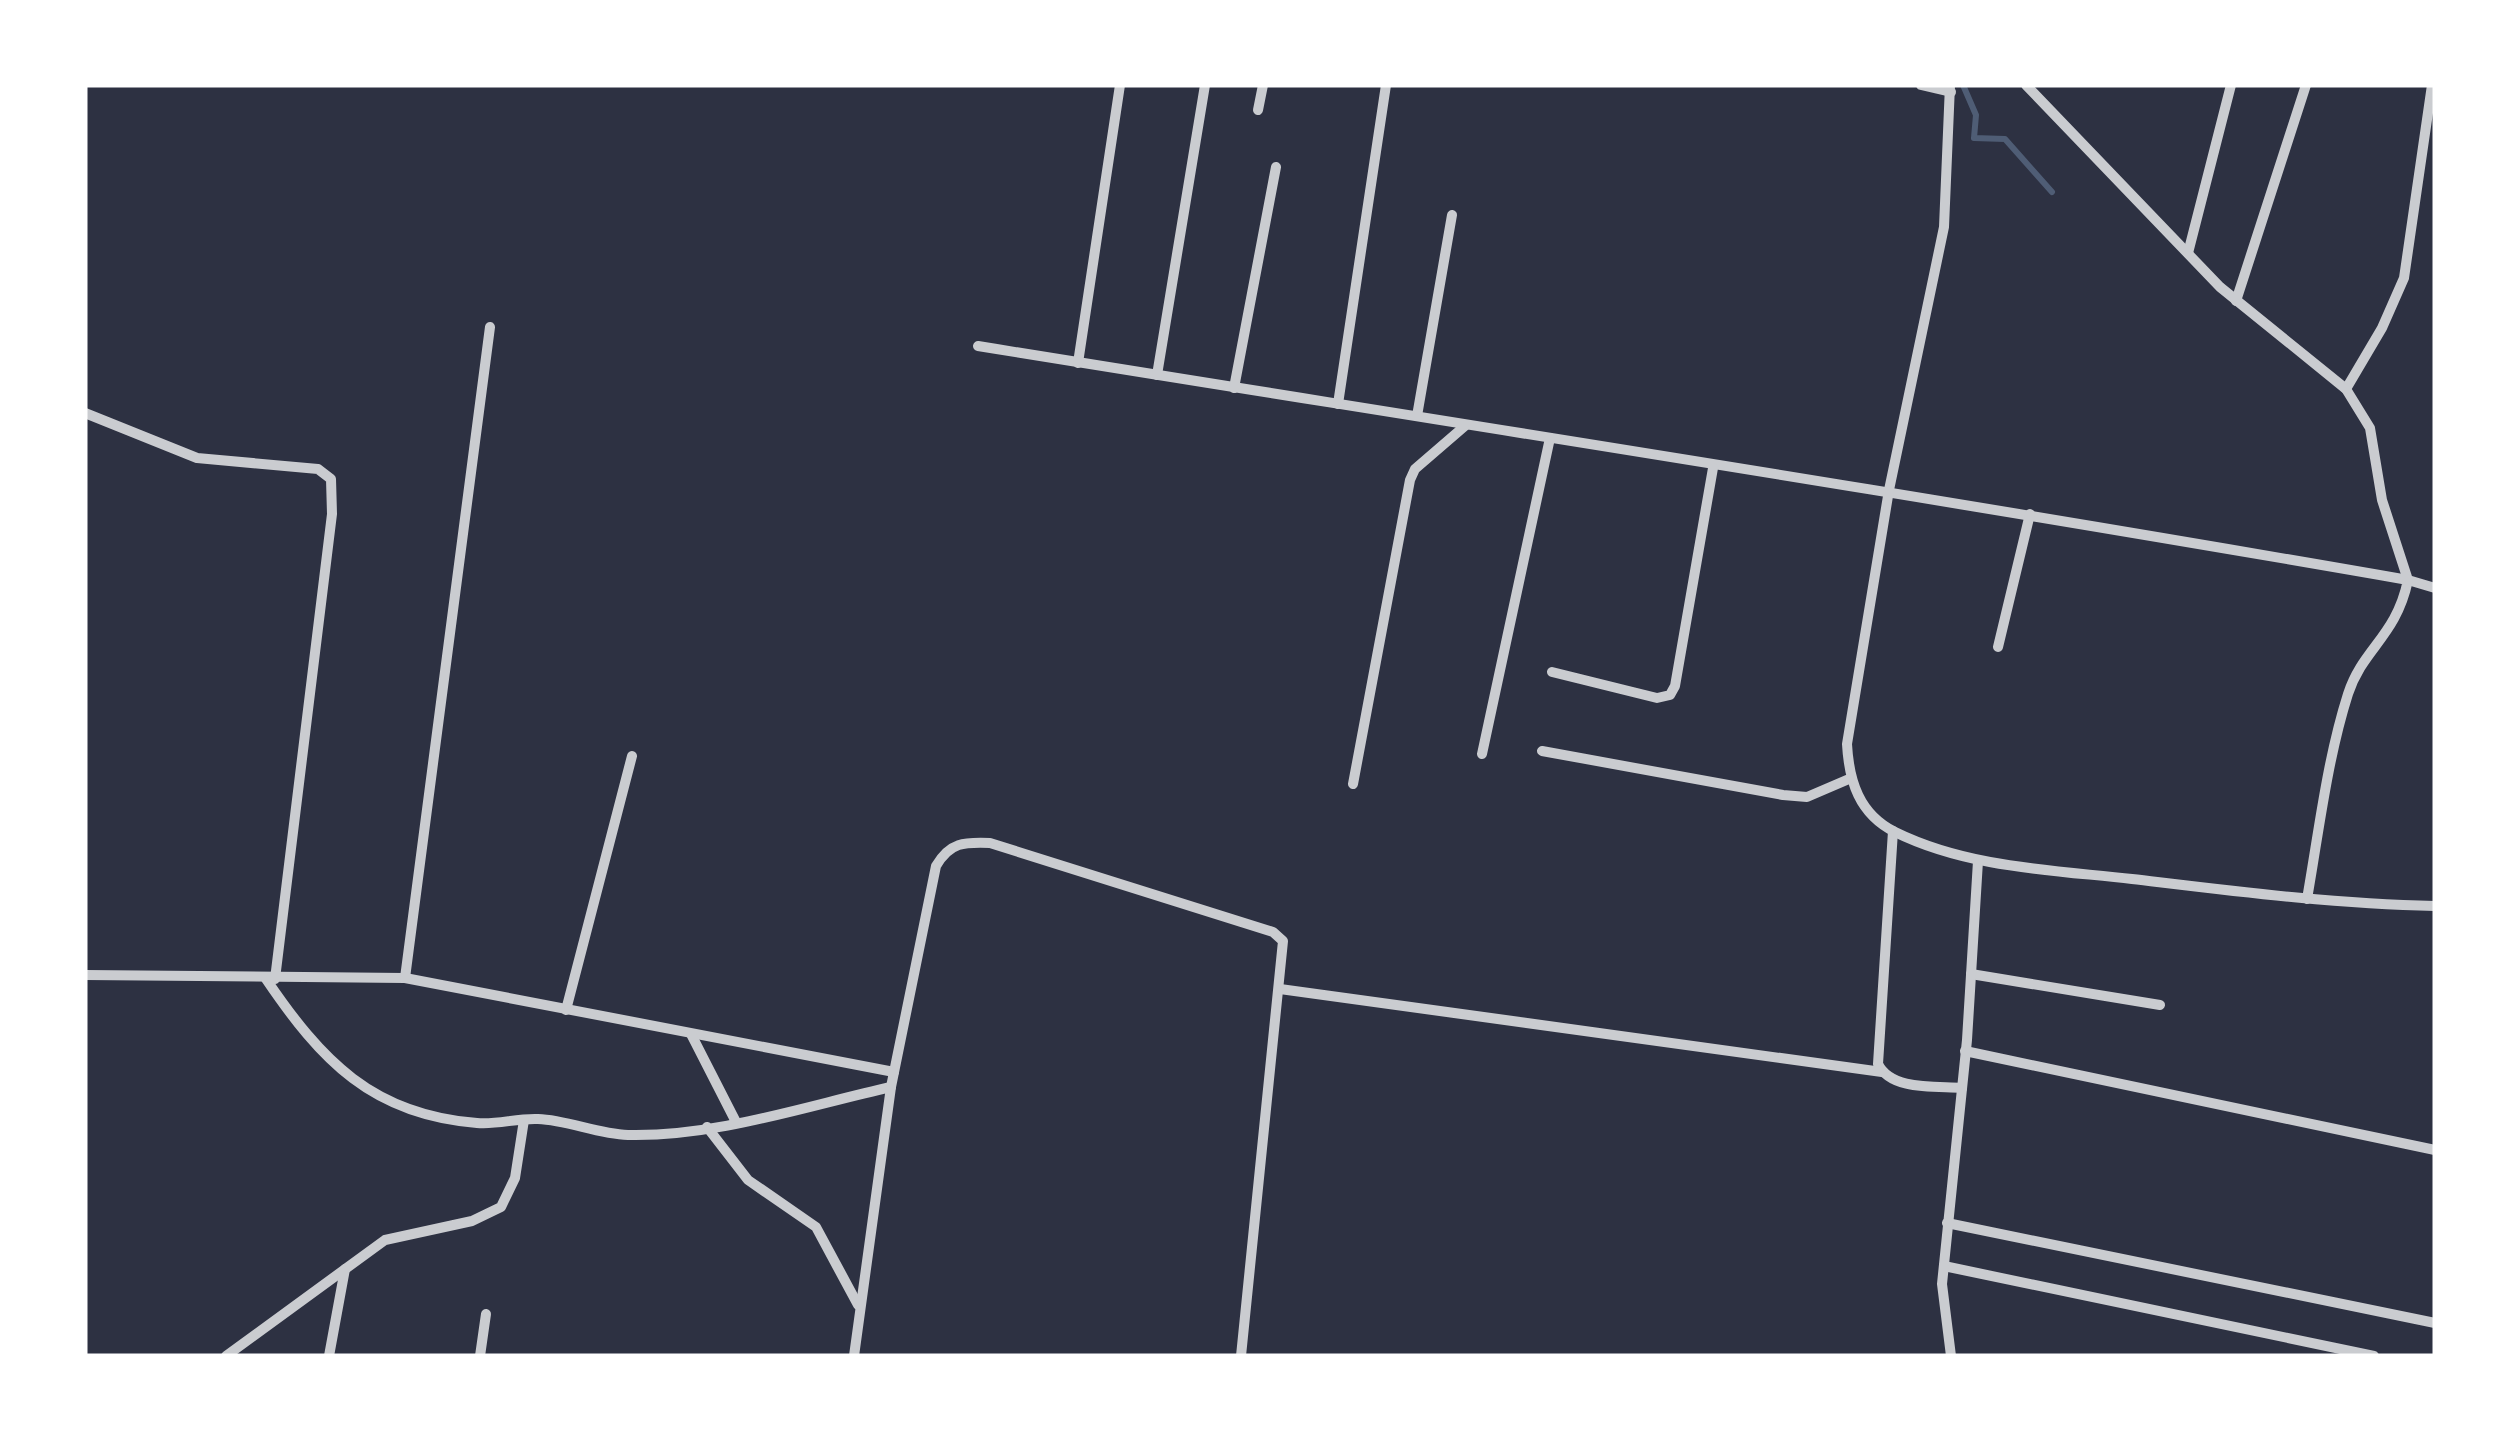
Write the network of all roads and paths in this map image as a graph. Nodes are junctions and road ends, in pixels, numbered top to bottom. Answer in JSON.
{"nodes":[{"id":1,"x":1120,"y":85,"type":"edge"},
{"id":2,"x":1205,"y":85,"type":"edge"},
{"id":3,"x":1264,"y":85,"type":"edge"},
{"id":4,"x":1386,"y":85,"type":"edge"},
{"id":5,"x":1921,"y":85,"type":"edge"},
{"id":6,"x":2026,"y":85,"type":"edge"},
{"id":7,"x":2231,"y":85,"type":"edge"},
{"id":8,"x":2306,"y":85,"type":"edge"},
{"id":9,"x":2432,"y":85,"type":"edge"},
{"id":10,"x":1950,"y":88,"type":"edge"},
{"id":11,"x":1258,"y":110,"type":"dead end"},
{"id":12,"x":1276,"y":167,"type":"dead end"},
{"id":13,"x":1452,"y":215,"type":"dead end"},
{"id":14,"x":2188,"y":253,"type":"junction"},
{"id":15,"x":2236,"y":301,"type":"junction"},
{"id":16,"x":490,"y":328,"type":"dead end"},
{"id":17,"x":978,"y":346,"type":"dead end"},
{"id":18,"x":1078,"y":362,"type":"junction"},
{"id":19,"x":1158,"y":376,"type":"junction"},
{"id":20,"x":1234,"y":388,"type":"junction"},
{"id":21,"x":2346,"y":389,"type":"junction"},
{"id":22,"x":1338,"y":404,"type":"junction"},
{"id":23,"x":85,"y":413,"type":"edge"},
{"id":24,"x":1417,"y":416,"type":"junction"},
{"id":25,"x":1466,"y":425,"type":"junction"},
{"id":26,"x":1550,"y":438,"type":"junction"},
{"id":27,"x":1714,"y":468,"type":"junction"},
{"id":28,"x":1889,"y":490,"type":"junction"},
{"id":29,"x":2030,"y":514,"type":"junction"},
{"id":30,"x":2408,"y":580,"type":"junction"},
{"id":31,"x":2435,"y":588,"type":"edge"},
{"id":32,"x":1998,"y":646,"type":"dead end"},
{"id":33,"x":1552,"y":672,"type":"dead end"},
{"id":34,"x":1542,"y":752,"type":"dead end"},
{"id":35,"x":1482,"y":754,"type":"dead end"},
{"id":36,"x":632,"y":756,"type":"dead end"},
{"id":37,"x":1849,"y":779,"type":"junction"},
{"id":38,"x":1352,"y":784,"type":"dead end"},
{"id":39,"x":1893,"y":831,"type":"junction"},
{"id":40,"x":1978,"y":861,"type":"junction"},
{"id":41,"x":2306,"y":899,"type":"junction"},
{"id":42,"x":2435,"y":906,"type":"edge"},
{"id":43,"x":1971,"y":974,"type":"junction"},
{"id":44,"x":88,"y":975,"type":"edge"},
{"id":45,"x":405,"y":978,"type":"junction"},
{"id":46,"x":270,"y":979,"type":"junction"},
{"id":47,"x":1280,"y":989,"type":"junction"},
{"id":48,"x":85,"y":990,"type":"edge"},
{"id":49,"x":2160,"y":1005,"type":"dead end"},
{"id":50,"x":566,"y":1010,"type":"junction"},
{"id":51,"x":692,"y":1034,"type":"junction"},
{"id":52,"x":1966,"y":1051,"type":"junction"},
{"id":53,"x":894,"y":1072,"type":"junction"},
{"id":54,"x":1882,"y":1072,"type":"junction"},
{"id":55,"x":891,"y":1087,"type":"junction"},
{"id":56,"x":1962,"y":1088,"type":"junction"},
{"id":57,"x":524,"y":1120,"type":"junction"},
{"id":58,"x":736,"y":1122,"type":"junction"},
{"id":59,"x":707,"y":1127,"type":"junction"},
{"id":60,"x":2435,"y":1150,"type":"edge"},
{"id":61,"x":1946,"y":1223,"type":"junction"},
{"id":62,"x":1944,"y":1266,"type":"junction"},
{"id":63,"x":345,"y":1269,"type":"junction"},
{"id":64,"x":859,"y":1306,"type":"junction"},
{"id":65,"x":486,"y":1314,"type":"dead end"},
{"id":66,"x":2435,"y":1323,"type":"edge"},
{"id":67,"x":226,"y":1356,"type":"edge"},
{"id":68,"x":329,"y":1356,"type":"edge"},
{"id":69,"x":480,"y":1356,"type":"edge"},
{"id":70,"x":854,"y":1356,"type":"edge"},
{"id":71,"x":1241,"y":1356,"type":"edge"},
{"id":72,"x":1951,"y":1356,"type":"edge"},
{"id":73,"x":2374,"y":1356,"type":"edge"}],
"edges":[{"from":1,"to":18,"type":"street"},
{"from":2,"to":19,"type":"street"},
{"from":3,"to":11,"type":"street"},
{"from":4,"to":22,"type":"street"},
{"from":5,"to":10,"type":"street"},
{"from":6,"to":14,"type":"street"},
{"from":7,"to":14,"type":"street"},
{"from":8,"to":15,"type":"street"},
{"from":9,"to":21,"type":"street"},
{"from":10,"to":28,"type":"street"},
{"from":12,"to":20,"type":"street"},
{"from":13,"to":24,"type":"street"},
{"from":14,"to":15,"type":"street"},
{"from":15,"to":21,"type":"street"},
{"from":16,"to":45,"type":"street"},
{"from":17,"to":18,"type":"street"},
{"from":18,"to":19,"type":"street"},
{"from":19,"to":20,"type":"street"},
{"from":20,"to":22,"type":"street"},
{"from":21,"to":30,"type":"street"},
{"from":22,"to":24,"type":"street"},
{"from":23,"to":46,"type":"street"},
{"from":24,"to":25,"type":"street"},
{"from":25,"to":26,"type":"street"},
{"from":25,"to":38,"type":"street"},
{"from":26,"to":27,"type":"street"},
{"from":26,"to":35,"type":"street"},
{"from":27,"to":28,"type":"street"},
{"from":27,"to":33,"type":"street"},
{"from":28,"to":29,"type":"street"},
{"from":28,"to":37,"type":"street"},
{"from":29,"to":30,"type":"street"},
{"from":29,"to":32,"type":"street"},
{"from":30,"to":31,"type":"street"},
{"from":30,"to":41,"type":"street"},
{"from":34,"to":37,"type":"street"},
{"from":36,"to":50,"type":"street"},
{"from":37,"to":39,"type":"street"},
{"from":39,"to":40,"type":"street"},
{"from":39,"to":54,"type":"street"},
{"from":40,"to":41,"type":"street"},
{"from":40,"to":43,"type":"street"},
{"from":41,"to":42,"type":"street"},
{"from":43,"to":49,"type":"street"},
{"from":43,"to":52,"type":"street"},
{"from":44,"to":46,"type":"street"},
{"from":44,"to":48,"type":"street"},
{"from":45,"to":46,"type":"street"},
{"from":45,"to":50,"type":"street"},
{"from":46,"to":57,"type":"street"},
{"from":47,"to":53,"type":"street"},
{"from":47,"to":54,"type":"street"},
{"from":47,"to":71,"type":"street"},
{"from":50,"to":51,"type":"street"},
{"from":51,"to":53,"type":"street"},
{"from":51,"to":58,"type":"street"},
{"from":52,"to":56,"type":"street"},
{"from":52,"to":60,"type":"street"},
{"from":53,"to":55,"type":"street"},
{"from":54,"to":56,"type":"street"},
{"from":55,"to":58,"type":"street"},
{"from":55,"to":64,"type":"street"},
{"from":56,"to":61,"type":"street"},
{"from":57,"to":59,"type":"street"},
{"from":57,"to":63,"type":"street"},
{"from":58,"to":59,"type":"street"},
{"from":59,"to":64,"type":"street"},
{"from":61,"to":62,"type":"street"},
{"from":61,"to":66,"type":"street"},
{"from":62,"to":72,"type":"street"},
{"from":62,"to":73,"type":"street"},
{"from":63,"to":67,"type":"street"},
{"from":63,"to":68,"type":"street"},
{"from":64,"to":70,"type":"street"},
{"from":65,"to":69,"type":"street"}]}
